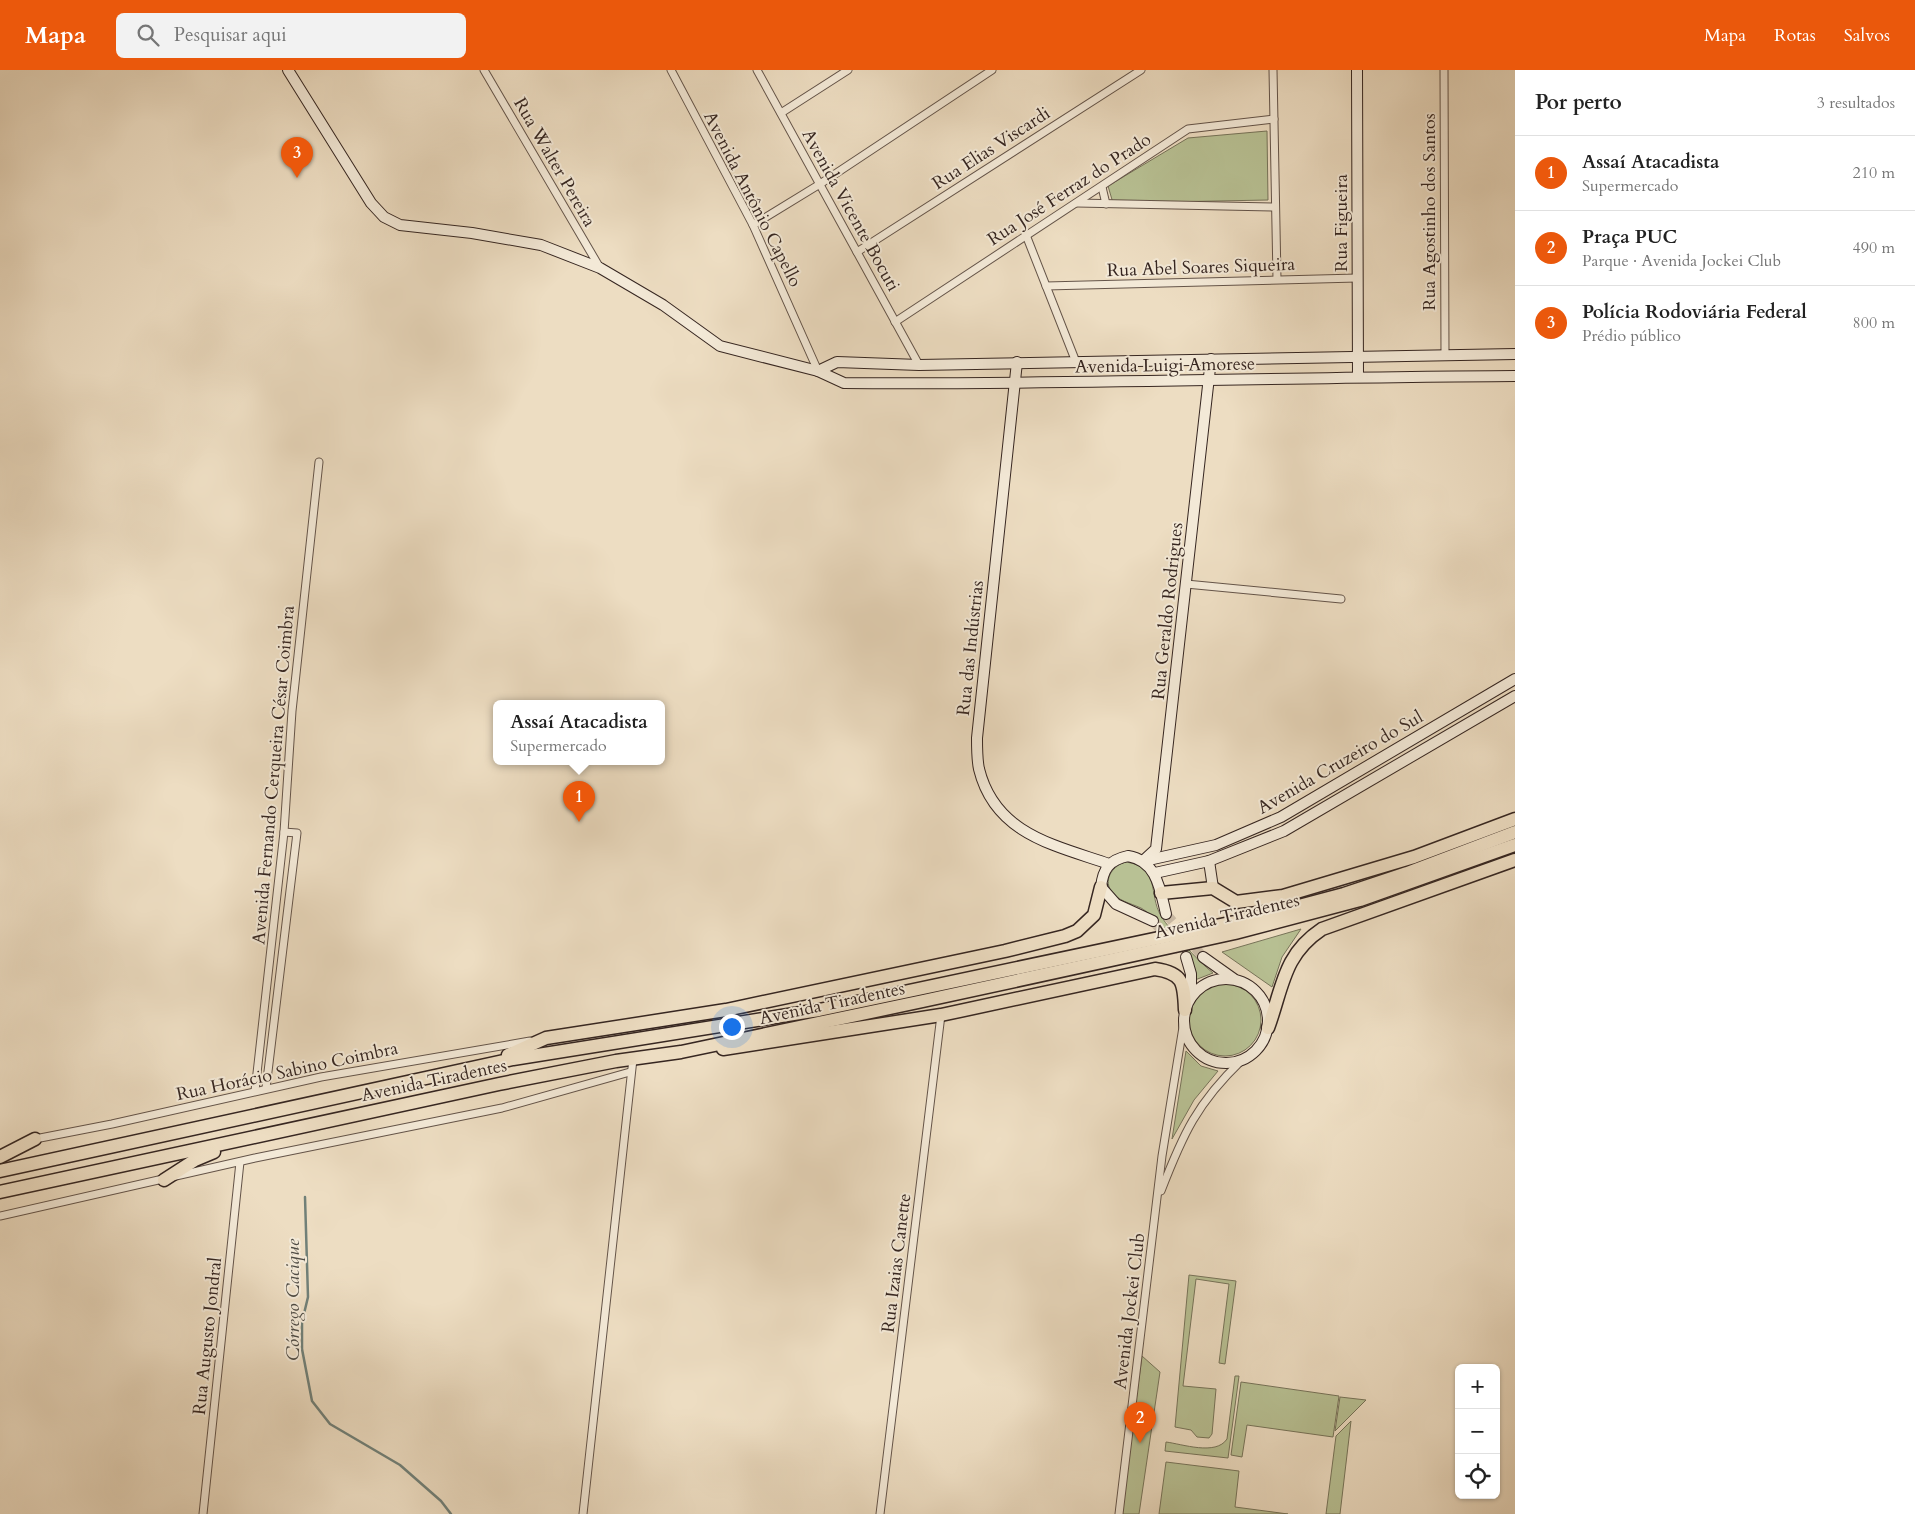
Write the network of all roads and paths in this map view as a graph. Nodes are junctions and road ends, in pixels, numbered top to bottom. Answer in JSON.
{"nodes":[{"id":1,"x":288,"y":70,"type":"edge"},
{"id":2,"x":484,"y":70,"type":"edge"},
{"id":3,"x":670,"y":70,"type":"edge"},
{"id":4,"x":757,"y":70,"type":"edge"},
{"id":5,"x":848,"y":70,"type":"edge"},
{"id":6,"x":992,"y":70,"type":"edge"},
{"id":7,"x":1141,"y":70,"type":"edge"},
{"id":8,"x":1273,"y":70,"type":"edge"},
{"id":9,"x":1357,"y":70,"type":"edge"},
{"id":10,"x":1444,"y":70,"type":"edge"},
{"id":11,"x":781,"y":113,"type":"junction"},
{"id":12,"x":1274,"y":119,"type":"junction"},
{"id":13,"x":820,"y":184,"type":"junction"},
{"id":14,"x":1102,"y":187,"type":"junction"},
{"id":15,"x":1077,"y":203,"type":"junction"},
{"id":16,"x":1106,"y":204,"type":"junction"},
{"id":17,"x":1275,"y":207,"type":"junction"},
{"id":18,"x":754,"y":224,"type":"junction"},
{"id":19,"x":1026,"y":235,"type":"junction"},
{"id":20,"x":857,"y":252,"type":"junction"},
{"id":21,"x":600,"y":268,"type":"junction"},
{"id":22,"x":1357,"y":278,"type":"junction"},
{"id":23,"x":1276,"y":279,"type":"junction"},
{"id":24,"x":1046,"y":286,"type":"junction"},
{"id":25,"x":895,"y":322,"type":"junction"},
{"id":26,"x":1445,"y":354,"type":"junction"},
{"id":27,"x":1515,"y":354,"type":"edge"},
{"id":28,"x":1358,"y":356,"type":"junction"},
{"id":29,"x":1211,"y":359,"type":"junction"},
{"id":30,"x":1017,"y":362,"type":"junction"},
{"id":31,"x":1076,"y":362,"type":"junction"},
{"id":32,"x":919,"y":365,"type":"junction"},
{"id":33,"x":818,"y":371,"type":"junction"},
{"id":34,"x":1515,"y":376,"type":"edge"},
{"id":35,"x":1358,"y":377,"type":"junction"},
{"id":36,"x":1209,"y":379,"type":"junction"},
{"id":37,"x":1015,"y":385,"type":"junction"},
{"id":38,"x":320,"y":462,"type":"dead end"},
{"id":39,"x":1186,"y":584,"type":"junction"},
{"id":40,"x":1341,"y":598,"type":"dead end"},
{"id":41,"x":1515,"y":679,"type":"edge"},
{"id":42,"x":1515,"y":696,"type":"edge"},
{"id":43,"x":1291,"y":811,"type":"junction"},
{"id":44,"x":1515,"y":819,"type":"edge"},
{"id":45,"x":1291,"y":827,"type":"junction"},
{"id":46,"x":284,"y":832,"type":"junction"},
{"id":47,"x":1515,"y":832,"type":"edge"},
{"id":48,"x":1515,"y":845,"type":"edge"},
{"id":49,"x":1515,"y":860,"type":"edge"},
{"id":50,"x":1143,"y":861,"type":"junction"},
{"id":51,"x":1209,"y":861,"type":"junction"},
{"id":52,"x":1109,"y":864,"type":"junction"},
{"id":53,"x":1155,"y":873,"type":"junction"},
{"id":54,"x":1102,"y":887,"type":"junction"},
{"id":55,"x":1213,"y":888,"type":"junction"},
{"id":56,"x":1161,"y":893,"type":"junction"},
{"id":57,"x":1166,"y":914,"type":"tunnel mouth"},
{"id":58,"x":1153,"y":921,"type":"tunnel mouth"},
{"id":59,"x":1186,"y":957,"type":"tunnel mouth"},
{"id":60,"x":1203,"y":957,"type":"tunnel mouth"},
{"id":61,"x":1235,"y":979,"type":"junction"},
{"id":62,"x":1191,"y":997,"type":"junction"},
{"id":63,"x":726,"y":1010,"type":"junction"},
{"id":64,"x":819,"y":1010,"type":"junction"},
{"id":65,"x":941,"y":1015,"type":"junction"},
{"id":66,"x":1184,"y":1015,"type":"junction"},
{"id":67,"x":1268,"y":1028,"type":"junction"},
{"id":68,"x":546,"y":1038,"type":"junction"},
{"id":69,"x":681,"y":1052,"type":"junction"},
{"id":70,"x":633,"y":1059,"type":"junction"},
{"id":71,"x":1242,"y":1060,"type":"junction"},
{"id":72,"x":483,"y":1066,"type":"junction"},
{"id":73,"x":630,"y":1072,"type":"junction"},
{"id":74,"x":266,"y":1088,"type":"junction"},
{"id":75,"x":255,"y":1090,"type":"junction"},
{"id":76,"x":265,"y":1134,"type":"junction"},
{"id":77,"x":35,"y":1139,"type":"joint"},
{"id":78,"x":0,"y":1156,"type":"edge"},
{"id":79,"x":240,"y":1162,"type":"junction"},
{"id":80,"x":0,"y":1172,"type":"edge"},
{"id":81,"x":164,"y":1180,"type":"junction"},
{"id":82,"x":0,"y":1192,"type":"edge"},
{"id":83,"x":1158,"y":1200,"type":"junction"},
{"id":84,"x":0,"y":1216,"type":"edge"},
{"id":85,"x":203,"y":1514,"type":"edge"},
{"id":86,"x":583,"y":1514,"type":"edge"},
{"id":87,"x":880,"y":1514,"type":"edge"},
{"id":88,"x":1119,"y":1514,"type":"edge"}],
"edges":[{"from":1,"to":21,"type":"street","name":"Avenida Luigi Amorese"},
{"from":2,"to":21,"type":"street","name":"Rua Walter Pereira"},
{"from":3,"to":18,"type":"street","name":"Avenida Antônio Capello"},
{"from":4,"to":11,"type":"street","name":"Avenida Vicente Bocuti"},
{"from":5,"to":11,"type":"street"},
{"from":6,"to":13,"type":"street"},
{"from":7,"to":20,"type":"street","name":"Rua Elias Viscardi"},
{"from":8,"to":12,"type":"street"},
{"from":9,"to":22,"type":"street","name":"Rua Figueira"},
{"from":10,"to":26,"type":"street","name":"Rua Agostinho dos Santos"},
{"from":11,"to":13,"type":"street","name":"Avenida Vicente Bocuti"},
{"from":12,"to":14,"type":"street","name":"Rua José Ferraz do Prado"},
{"from":12,"to":17,"type":"street"},
{"from":13,"to":18,"type":"street"},
{"from":13,"to":20,"type":"street","name":"Avenida Vicente Bocuti"},
{"from":14,"to":15,"type":"street","name":"Rua José Ferraz do Prado"},
{"from":14,"to":16,"type":"street"},
{"from":15,"to":16,"type":"street"},
{"from":15,"to":19,"type":"street","name":"Rua José Ferraz do Prado"},
{"from":16,"to":17,"type":"street"},
{"from":17,"to":23,"type":"street"},
{"from":18,"to":33,"type":"street","name":"Avenida Antônio Capello"},
{"from":19,"to":24,"type":"street"},
{"from":19,"to":25,"type":"street","name":"Rua José Ferraz do Prado"},
{"from":20,"to":25,"type":"street","name":"Avenida Vicente Bocuti"},
{"from":21,"to":33,"type":"street","name":"Avenida Luigi Amorese"},
{"from":22,"to":23,"type":"street","name":"Rua Abel Soares Siqueira"},
{"from":22,"to":28,"type":"street","name":"Rua Figueira"},
{"from":23,"to":24,"type":"street","name":"Rua Abel Soares Siqueira"},
{"from":24,"to":31,"type":"street"},
{"from":25,"to":32,"type":"street","name":"Avenida Vicente Bocuti"},
{"from":26,"to":27,"type":"street","name":"Avenida Luigi Amorese"},
{"from":26,"to":28,"type":"street","name":"Avenida Luigi Amorese"},
{"from":28,"to":29,"type":"street","name":"Avenida Luigi Amorese"},
{"from":28,"to":35,"type":"street","name":"Rua Figueira"},
{"from":29,"to":31,"type":"street","name":"Avenida Luigi Amorese"},
{"from":29,"to":36,"type":"street","name":"Rua Geraldo Rodrigues"},
{"from":30,"to":31,"type":"street","name":"Avenida Luigi Amorese"},
{"from":30,"to":32,"type":"street","name":"Avenida Luigi Amorese"},
{"from":30,"to":37,"type":"street","name":"Rua das Indústrias"},
{"from":32,"to":33,"type":"street","name":"Avenida Luigi Amorese"},
{"from":33,"to":37,"type":"street","name":"Avenida Luigi Amorese"},
{"from":34,"to":35,"type":"street","name":"Avenida Luigi Amorese"},
{"from":35,"to":36,"type":"street","name":"Avenida Luigi Amorese"},
{"from":36,"to":37,"type":"street","name":"Avenida Luigi Amorese"},
{"from":36,"to":39,"type":"street","name":"Rua Geraldo Rodrigues"},
{"from":37,"to":52,"type":"street","name":"Rua das Indústrias"},
{"from":38,"to":46,"type":"street","name":"Avenida Fernando Cerqueira César Coimbra"},
{"from":39,"to":40,"type":"street"},
{"from":39,"to":50,"type":"street","name":"Rua Geraldo Rodrigues"},
{"from":41,"to":43,"type":"street","name":"Avenida Cruzeiro do Sul"},
{"from":42,"to":45,"type":"street","name":"Avenida Cruzeiro do Sul"},
{"from":43,"to":45,"type":"street"},
{"from":43,"to":50,"type":"street","name":"Avenida Cruzeiro do Sul"},
{"from":44,"to":55,"type":"highway"},
{"from":45,"to":51,"type":"street","name":"Avenida Cruzeiro do Sul"},
{"from":46,"to":74,"type":"street"},
{"from":46,"to":75,"type":"street","name":"Avenida Fernando Cerqueira César Coimbra"},
{"from":47,"to":64,"type":"highway","name":"Avenida Tiradentes"},
{"from":48,"to":69,"type":"highway","name":"Avenida Tiradentes"},
{"from":49,"to":67,"type":"highway"},
{"from":50,"to":52,"type":"street","name":"Avenida Cruzeiro do Sul"},
{"from":50,"to":53,"type":"street"},
{"from":51,"to":53,"type":"street","name":"Avenida Cruzeiro do Sul"},
{"from":51,"to":55,"type":"street"},
{"from":52,"to":54,"type":"street"},
{"from":53,"to":56,"type":"street"},
{"from":54,"to":58,"type":"street"},
{"from":54,"to":63,"type":"highway"},
{"from":55,"to":56,"type":"highway"},
{"from":56,"to":57,"type":"street"},
{"from":59,"to":62,"type":"street"},
{"from":60,"to":61,"type":"street"},
{"from":61,"to":62,"type":"street"},
{"from":61,"to":67,"type":"street"},
{"from":62,"to":66,"type":"street"},
{"from":63,"to":64,"type":"highway"},
{"from":63,"to":68,"type":"highway"},
{"from":64,"to":72,"type":"highway","name":"Avenida Tiradentes"},
{"from":65,"to":66,"type":"highway"},
{"from":65,"to":69,"type":"highway"},
{"from":65,"to":87,"type":"street","name":"Rua Izaias Canette"},
{"from":66,"to":71,"type":"street"},
{"from":66,"to":83,"type":"street","name":"Avenida Jockei Club"},
{"from":67,"to":71,"type":"street"},
{"from":68,"to":72,"type":"highway"},
{"from":68,"to":74,"type":"street","name":"Rua Horácio Sabino Coimbra"},
{"from":69,"to":70,"type":"highway","name":"Avenida Tiradentes"},
{"from":70,"to":73,"type":"street"},
{"from":70,"to":76,"type":"highway","name":"Avenida Tiradentes"},
{"from":71,"to":83,"type":"street","name":"Avenida Jockei Club"},
{"from":72,"to":80,"type":"highway","name":"Avenida Tiradentes"},
{"from":73,"to":79,"type":"street"},
{"from":73,"to":86,"type":"street"},
{"from":74,"to":75,"type":"street","name":"Rua Horácio Sabino Coimbra"},
{"from":75,"to":77,"type":"street","name":"Rua Horácio Sabino Coimbra"},
{"from":76,"to":81,"type":"highway"},
{"from":76,"to":82,"type":"highway","name":"Avenida Tiradentes"},
{"from":77,"to":78,"type":"highway"},
{"from":79,"to":81,"type":"street"},
{"from":79,"to":85,"type":"street","name":"Rua Augusto Jondral"},
{"from":81,"to":84,"type":"street"},
{"from":83,"to":88,"type":"street","name":"Avenida Jockei Club"}]}
